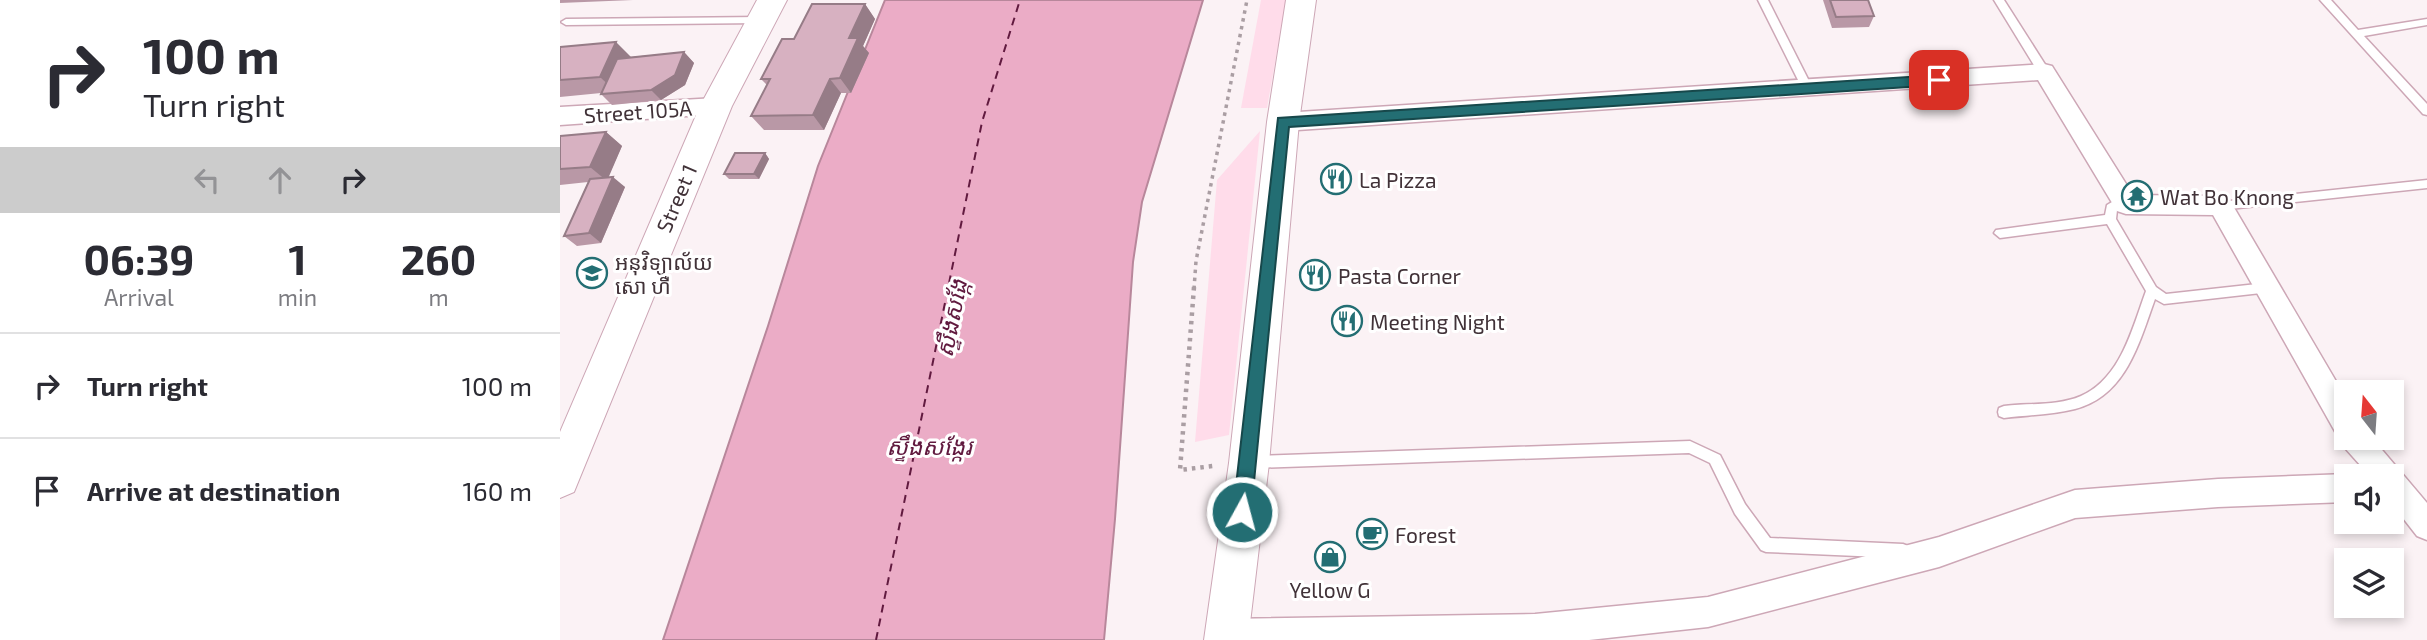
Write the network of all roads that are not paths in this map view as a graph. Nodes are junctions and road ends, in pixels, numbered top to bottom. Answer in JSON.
{"nodes":[{"id":1,"x":1301,"y":0,"type":"edge"},
{"id":2,"x":1763,"y":0,"type":"edge"},
{"id":3,"x":1999,"y":0,"type":"edge"},
{"id":4,"x":2325,"y":0,"type":"edge"},
{"id":5,"x":767,"y":10,"type":"edge"},
{"id":6,"x":566,"y":22,"type":"dead end"},
{"id":7,"x":2427,"y":22,"type":"edge"},
{"id":8,"x":2356,"y":34,"type":"junction"},
{"id":9,"x":2044,"y":72,"type":"junction"},
{"id":10,"x":1808,"y":89,"type":"junction"},
{"id":11,"x":716,"y":106,"type":"junction"},
{"id":12,"x":2427,"y":111,"type":"edge"},
{"id":13,"x":560,"y":116,"type":"edge"},
{"id":14,"x":1283,"y":122,"type":"junction"},
{"id":15,"x":2427,"y":184,"type":"edge"},
{"id":16,"x":2220,"y":206,"type":"junction"},
{"id":17,"x":2116,"y":209,"type":"junction"},
{"id":18,"x":2000,"y":233,"type":"dead end"},
{"id":19,"x":2266,"y":289,"type":"junction"},
{"id":20,"x":2152,"y":291,"type":"junction"},
{"id":21,"x":2334,"y":404,"type":"edge"},
{"id":22,"x":2004,"y":412,"type":"dead end"},
{"id":23,"x":571,"y":421,"type":"edge"},
{"id":24,"x":2364,"y":450,"type":"edge"},
{"id":25,"x":1249,"y":463,"type":"junction"},
{"id":26,"x":2376,"y":464,"type":"edge"},
{"id":27,"x":560,"y":479,"type":"edge"},
{"id":28,"x":2334,"y":489,"type":"edge"},
{"id":29,"x":2404,"y":497,"type":"edge"},
{"id":30,"x":2427,"y":526,"type":"edge"},
{"id":31,"x":1939,"y":552,"type":"junction"},
{"id":32,"x":1226,"y":637,"type":"edge"}],
"edges":[{"from":1,"to":14,"type":"street"},
{"from":2,"to":10,"type":"lane"},
{"from":3,"to":9,"type":"lane"},
{"from":4,"to":8,"type":"lane"},
{"from":5,"to":6,"type":"lane"},
{"from":5,"to":11,"type":"street","name":"Street 1"},
{"from":7,"to":8,"type":"lane"},
{"from":8,"to":12,"type":"lane"},
{"from":9,"to":10,"type":"street"},
{"from":9,"to":17,"type":"street"},
{"from":10,"to":14,"type":"street"},
{"from":11,"to":13,"type":"street","name":"Street 105A"},
{"from":11,"to":23,"type":"street","name":"Street 1"},
{"from":14,"to":25,"type":"street"},
{"from":15,"to":16,"type":"lane"},
{"from":16,"to":17,"type":"street"},
{"from":16,"to":19,"type":"street"},
{"from":17,"to":18,"type":"lane"},
{"from":17,"to":20,"type":"lane"},
{"from":19,"to":20,"type":"lane"},
{"from":19,"to":21,"type":"street"},
{"from":20,"to":22,"type":"lane"},
{"from":23,"to":27,"type":"street","name":"Street 1"},
{"from":24,"to":26,"type":"street"},
{"from":25,"to":31,"type":"lane"},
{"from":25,"to":32,"type":"street"},
{"from":28,"to":31,"type":"street"},
{"from":29,"to":30,"type":"street"},
{"from":31,"to":32,"type":"street"}]}
